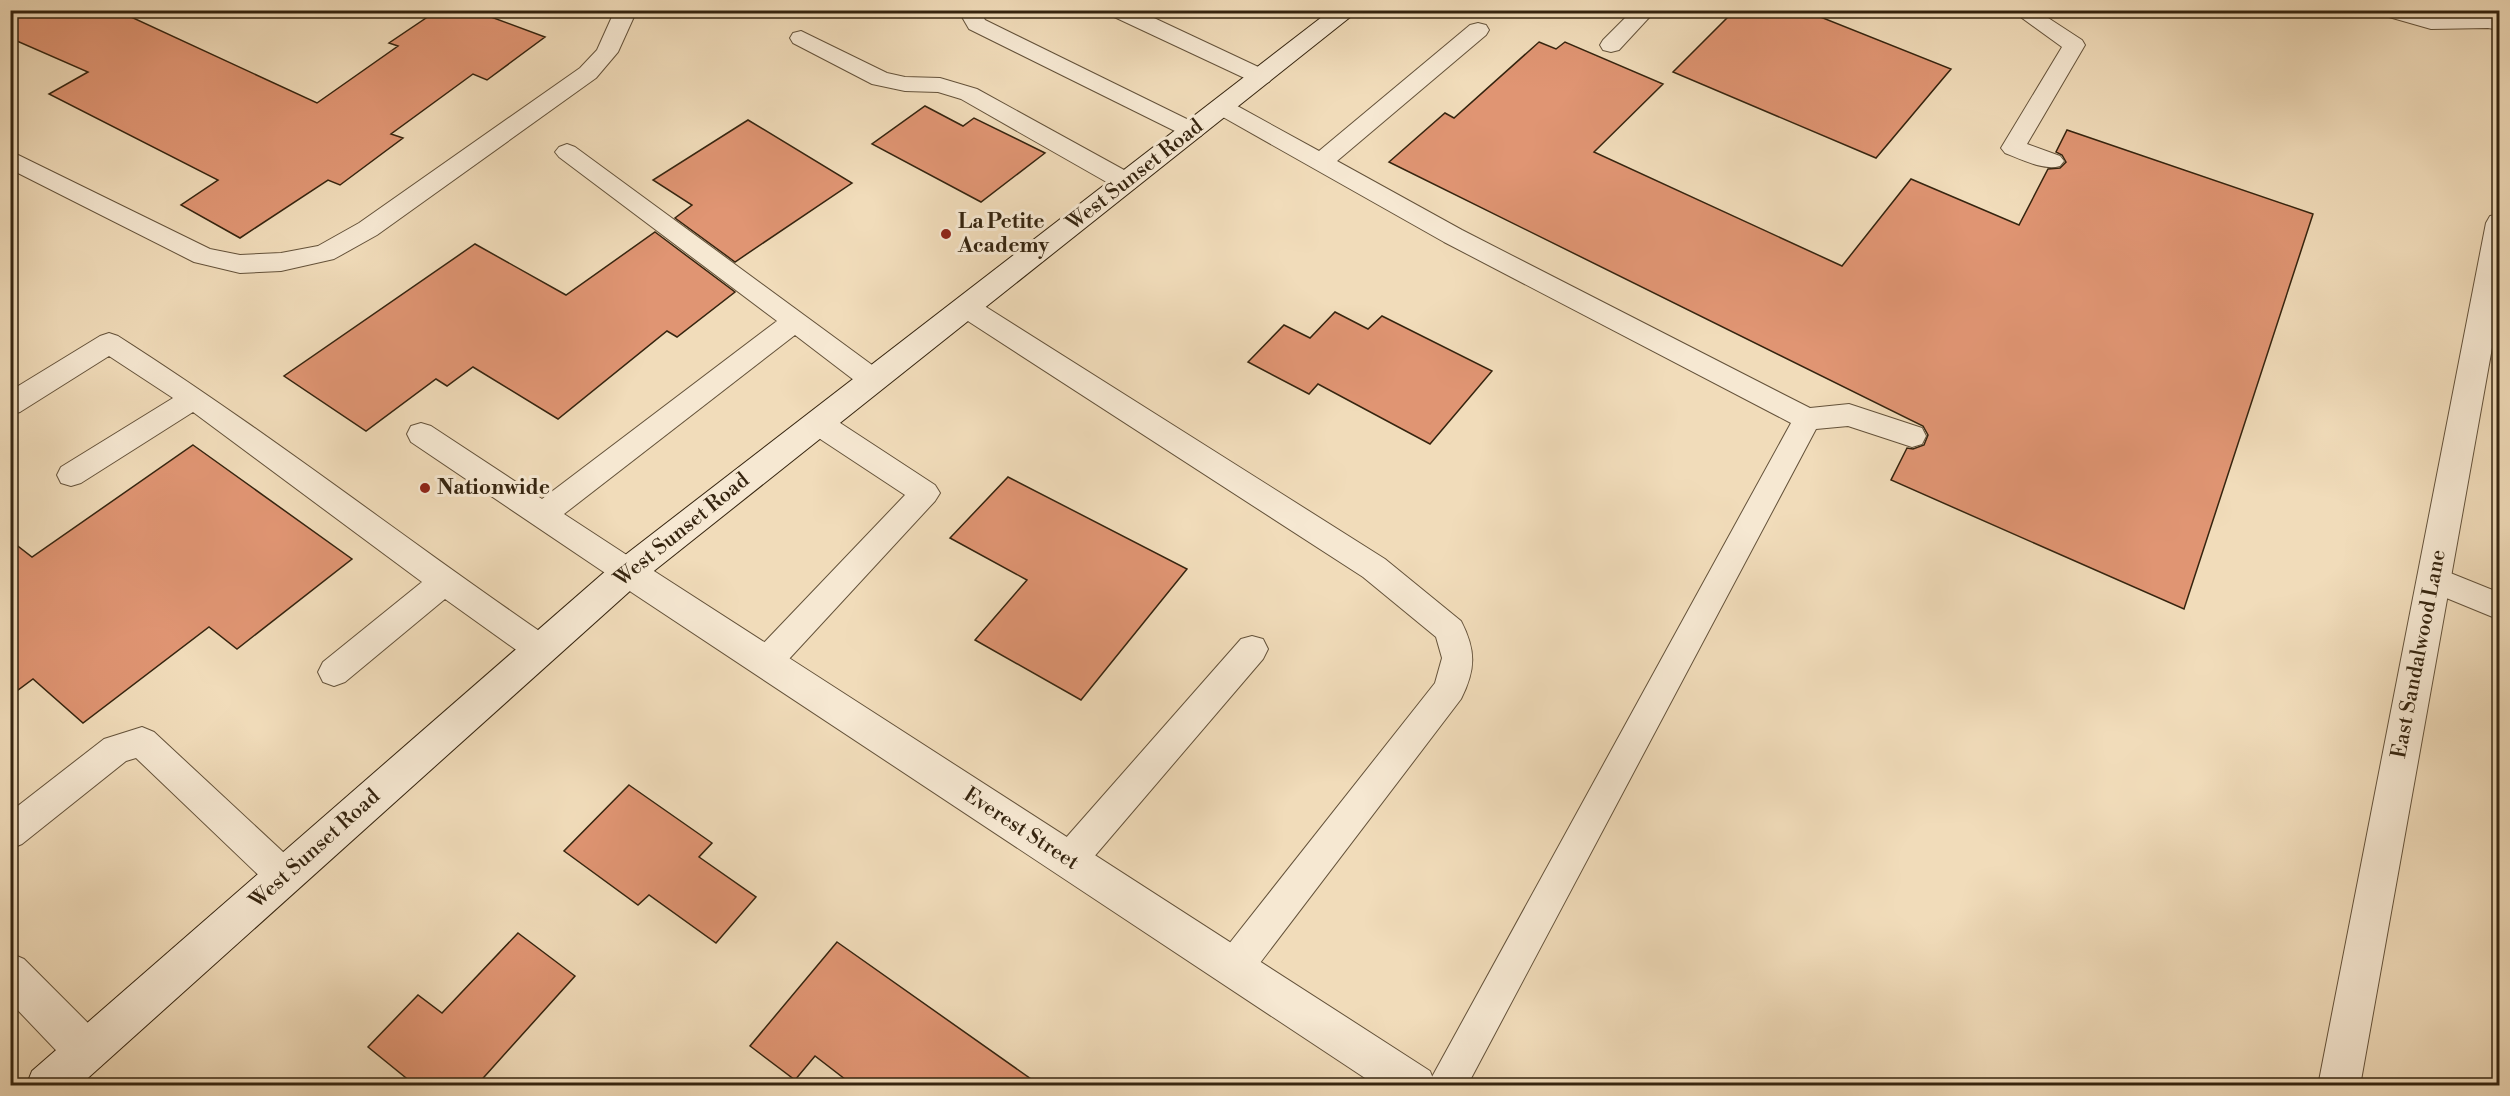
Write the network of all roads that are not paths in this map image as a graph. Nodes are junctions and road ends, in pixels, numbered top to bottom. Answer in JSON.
{"nodes":[{"id":1,"x":626,"y":10,"type":"edge"},
{"id":2,"x":969,"y":10,"type":"edge"},
{"id":3,"x":1118,"y":10,"type":"edge"},
{"id":4,"x":1347,"y":10,"type":"edge"},
{"id":5,"x":1646,"y":10,"type":"edge"},
{"id":6,"x":2021,"y":10,"type":"edge"},
{"id":7,"x":2390,"y":10,"type":"edge"},
{"id":8,"x":2499,"y":24,"type":"edge"},
{"id":9,"x":1478,"y":30,"type":"dead end"},
{"id":10,"x":801,"y":38,"type":"dead end"},
{"id":11,"x":1611,"y":45,"type":"dead end"},
{"id":12,"x":1261,"y":77,"type":"junction"},
{"id":13,"x":1222,"y":107,"type":"junction"},
{"id":14,"x":1193,"y":130,"type":"junction"},
{"id":15,"x":567,"y":152,"type":"dead end"},
{"id":16,"x":10,"y":159,"type":"edge"},
{"id":17,"x":2052,"y":160,"type":"dead end"},
{"id":18,"x":1320,"y":162,"type":"junction"},
{"id":19,"x":1126,"y":182,"type":"junction"},
{"id":20,"x":2499,"y":223,"type":"edge"},
{"id":21,"x":966,"y":307,"type":"junction"},
{"id":22,"x":795,"y":321,"type":"junction"},
{"id":23,"x":873,"y":380,"type":"junction"},
{"id":24,"x":194,"y":398,"type":"junction"},
{"id":25,"x":10,"y":405,"type":"edge"},
{"id":26,"x":1807,"y":419,"type":"junction"},
{"id":27,"x":818,"y":423,"type":"junction"},
{"id":28,"x":421,"y":434,"type":"dead end"},
{"id":29,"x":1912,"y":436,"type":"dead end"},
{"id":30,"x":71,"y":475,"type":"dead end"},
{"id":31,"x":542,"y":515,"type":"junction"},
{"id":32,"x":628,"y":572,"type":"junction"},
{"id":33,"x":2433,"y":579,"type":"junction"},
{"id":34,"x":444,"y":582,"type":"junction"},
{"id":35,"x":2499,"y":607,"type":"edge"},
{"id":36,"x":1252,"y":649,"type":"dead end"},
{"id":37,"x":540,"y":650,"type":"junction"},
{"id":38,"x":766,"y":662,"type":"junction"},
{"id":39,"x":334,"y":672,"type":"dead end"},
{"id":40,"x":10,"y":833,"type":"edge"},
{"id":41,"x":1069,"y":860,"type":"junction"},
{"id":42,"x":284,"y":876,"type":"junction"},
{"id":43,"x":1234,"y":967,"type":"junction"},
{"id":44,"x":10,"y":973,"type":"edge"},
{"id":45,"x":86,"y":1051,"type":"junction"},
{"id":46,"x":1404,"y":1083,"type":"edge"},
{"id":47,"x":47,"y":1086,"type":"edge"},
{"id":48,"x":1446,"y":1086,"type":"edge"},
{"id":49,"x":2340,"y":1086,"type":"edge"}],
"edges":[{"from":1,"to":16,"type":"lane"},
{"from":2,"to":14,"type":"lane"},
{"from":3,"to":12,"type":"lane"},
{"from":4,"to":12,"type":"street","name":"West Sunset Road"},
{"from":5,"to":11,"type":"lane"},
{"from":6,"to":17,"type":"lane"},
{"from":7,"to":8,"type":"lane"},
{"from":9,"to":18,"type":"lane"},
{"from":10,"to":19,"type":"lane"},
{"from":12,"to":13,"type":"street","name":"West Sunset Road"},
{"from":13,"to":14,"type":"street","name":"West Sunset Road"},
{"from":13,"to":18,"type":"lane"},
{"from":14,"to":19,"type":"street","name":"West Sunset Road"},
{"from":15,"to":22,"type":"lane"},
{"from":18,"to":26,"type":"lane"},
{"from":19,"to":21,"type":"street","name":"West Sunset Road"},
{"from":20,"to":33,"type":"street","name":"East Sandalwood Lane"},
{"from":21,"to":23,"type":"street","name":"West Sunset Road"},
{"from":21,"to":43,"type":"lane"},
{"from":22,"to":23,"type":"lane"},
{"from":22,"to":31,"type":"lane"},
{"from":23,"to":27,"type":"street","name":"West Sunset Road"},
{"from":24,"to":25,"type":"lane"},
{"from":24,"to":30,"type":"lane"},
{"from":24,"to":34,"type":"lane"},
{"from":26,"to":29,"type":"lane"},
{"from":26,"to":48,"type":"lane"},
{"from":27,"to":32,"type":"street","name":"West Sunset Road"},
{"from":27,"to":38,"type":"lane"},
{"from":28,"to":31,"type":"lane"},
{"from":31,"to":32,"type":"lane"},
{"from":32,"to":37,"type":"street","name":"West Sunset Road"},
{"from":32,"to":38,"type":"street","name":"Everest Street"},
{"from":33,"to":35,"type":"lane"},
{"from":33,"to":49,"type":"street","name":"East Sandalwood Lane"},
{"from":34,"to":37,"type":"lane"},
{"from":34,"to":39,"type":"lane"},
{"from":36,"to":41,"type":"lane"},
{"from":37,"to":42,"type":"street","name":"West Sunset Road"},
{"from":38,"to":41,"type":"street","name":"Everest Street"},
{"from":40,"to":42,"type":"lane"},
{"from":41,"to":43,"type":"street","name":"Everest Street"},
{"from":42,"to":45,"type":"street","name":"West Sunset Road"},
{"from":43,"to":46,"type":"street","name":"Everest Street"},
{"from":44,"to":45,"type":"street"},
{"from":45,"to":47,"type":"street","name":"West Sunset Road"}]}
